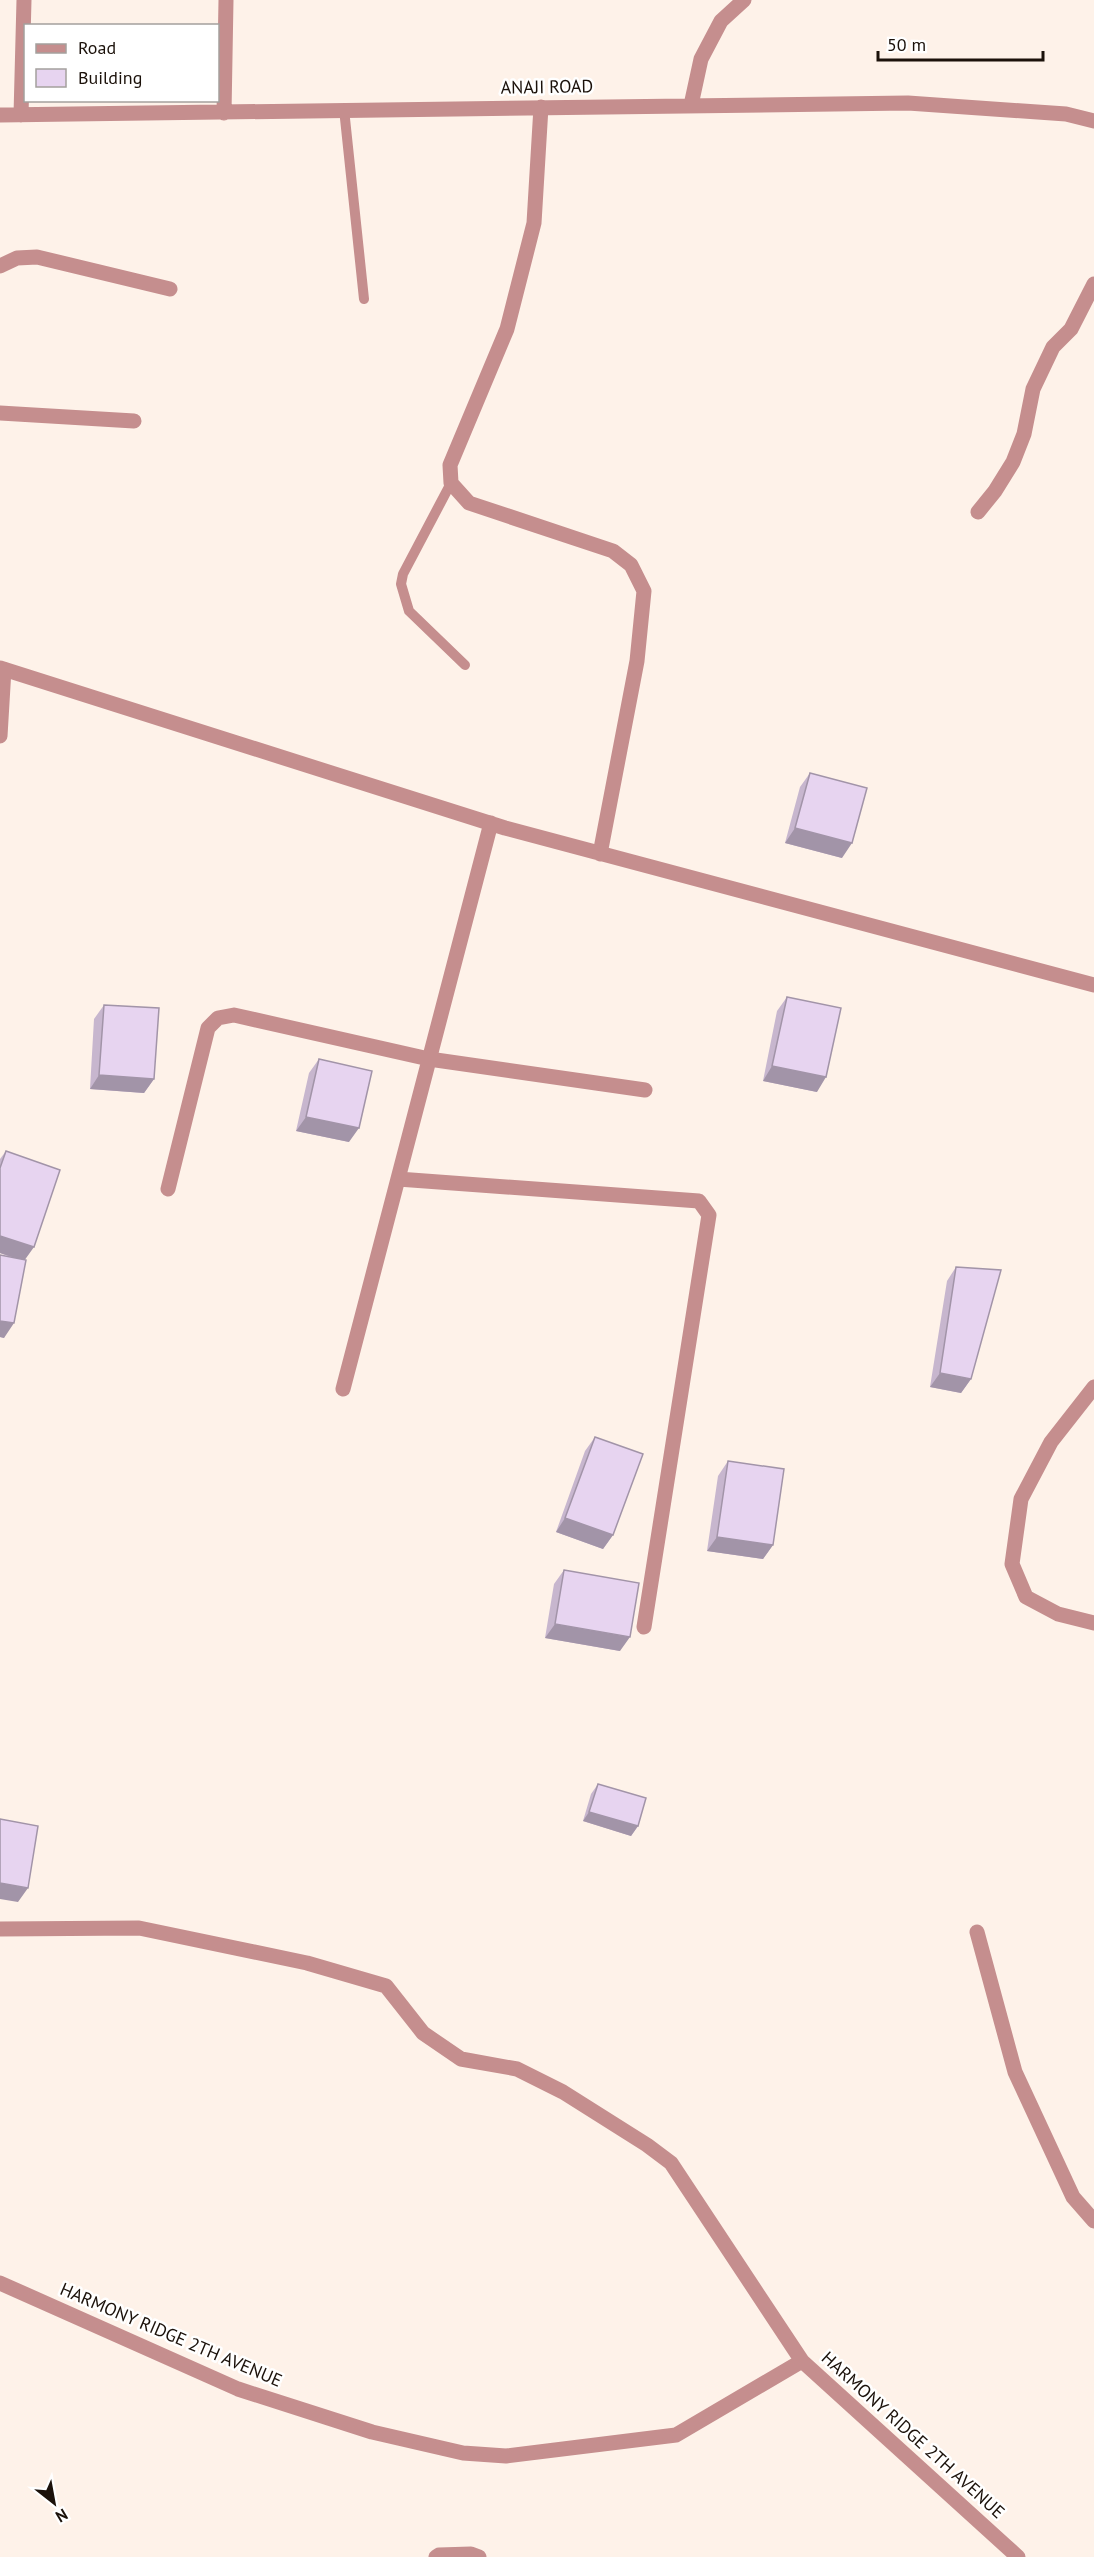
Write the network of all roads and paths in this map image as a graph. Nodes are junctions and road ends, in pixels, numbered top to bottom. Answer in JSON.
{"nodes":[{"id":1,"x":24,"y":0,"type":"edge"},
{"id":2,"x":226,"y":0,"type":"edge"},
{"id":3,"x":744,"y":0,"type":"edge"},
{"id":4,"x":691,"y":105,"type":"junction"},
{"id":5,"x":541,"y":107,"type":"junction"},
{"id":6,"x":344,"y":109,"type":"junction"},
{"id":7,"x":224,"y":113,"type":"junction"},
{"id":8,"x":0,"y":115,"type":"edge"},
{"id":9,"x":21,"y":115,"type":"junction"},
{"id":10,"x":1094,"y":121,"type":"edge"},
{"id":11,"x":0,"y":266,"type":"edge"},
{"id":12,"x":1094,"y":284,"type":"edge"},
{"id":13,"x":170,"y":289,"type":"dead end"},
{"id":14,"x":364,"y":299,"type":"dead end"},
{"id":15,"x":0,"y":413,"type":"edge"},
{"id":16,"x":134,"y":421,"type":"dead end"},
{"id":17,"x":452,"y":483,"type":"junction"},
{"id":18,"x":978,"y":512,"type":"dead end"},
{"id":19,"x":465,"y":665,"type":"dead end"},
{"id":20,"x":2,"y":669,"type":"edge"},
{"id":21,"x":0,"y":736,"type":"edge"},
{"id":22,"x":491,"y":823,"type":"junction"},
{"id":23,"x":600,"y":854,"type":"junction"},
{"id":24,"x":1094,"y":985,"type":"edge"},
{"id":25,"x":429,"y":1059,"type":"junction"},
{"id":26,"x":645,"y":1090,"type":"dead end"},
{"id":27,"x":398,"y":1179,"type":"junction"},
{"id":28,"x":168,"y":1189,"type":"dead end"},
{"id":29,"x":1094,"y":1387,"type":"edge"},
{"id":30,"x":343,"y":1389,"type":"dead end"},
{"id":31,"x":1094,"y":1623,"type":"edge"},
{"id":32,"x":644,"y":1627,"type":"dead end"},
{"id":33,"x":0,"y":1929,"type":"edge"},
{"id":34,"x":977,"y":1932,"type":"dead end"},
{"id":35,"x":1094,"y":2221,"type":"edge"},
{"id":36,"x":0,"y":2283,"type":"edge"},
{"id":37,"x":802,"y":2361,"type":"junction"},
{"id":38,"x":436,"y":2557,"type":"edge"},
{"id":39,"x":479,"y":2557,"type":"edge"},
{"id":40,"x":1018,"y":2557,"type":"edge"}],
"edges":[{"from":1,"to":9,"type":"street"},
{"from":2,"to":7,"type":"street"},
{"from":3,"to":4,"type":"street"},
{"from":4,"to":5,"type":"street","name":"ANAJI ROAD"},
{"from":4,"to":10,"type":"street","name":"ANAJI ROAD"},
{"from":5,"to":6,"type":"street","name":"ANAJI ROAD"},
{"from":5,"to":17,"type":"street"},
{"from":6,"to":7,"type":"street","name":"ANAJI ROAD"},
{"from":6,"to":14,"type":"lane"},
{"from":7,"to":9,"type":"street","name":"ANAJI ROAD"},
{"from":8,"to":9,"type":"street","name":"ANAJI ROAD"},
{"from":11,"to":13,"type":"street"},
{"from":12,"to":18,"type":"street"},
{"from":15,"to":16,"type":"street"},
{"from":17,"to":19,"type":"lane"},
{"from":17,"to":23,"type":"street"},
{"from":20,"to":21,"type":"street"},
{"from":20,"to":22,"type":"street"},
{"from":22,"to":23,"type":"street"},
{"from":22,"to":25,"type":"street"},
{"from":23,"to":24,"type":"street"},
{"from":25,"to":26,"type":"street"},
{"from":25,"to":27,"type":"street"},
{"from":25,"to":28,"type":"street"},
{"from":27,"to":30,"type":"street"},
{"from":27,"to":32,"type":"street"},
{"from":29,"to":31,"type":"street"},
{"from":33,"to":37,"type":"street"},
{"from":34,"to":35,"type":"street"},
{"from":36,"to":37,"type":"street","name":"HARMONY RIDGE 2TH AVENUE"},
{"from":37,"to":40,"type":"street","name":"HARMONY RIDGE 2TH AVENUE"},
{"from":38,"to":39,"type":"street"}]}
